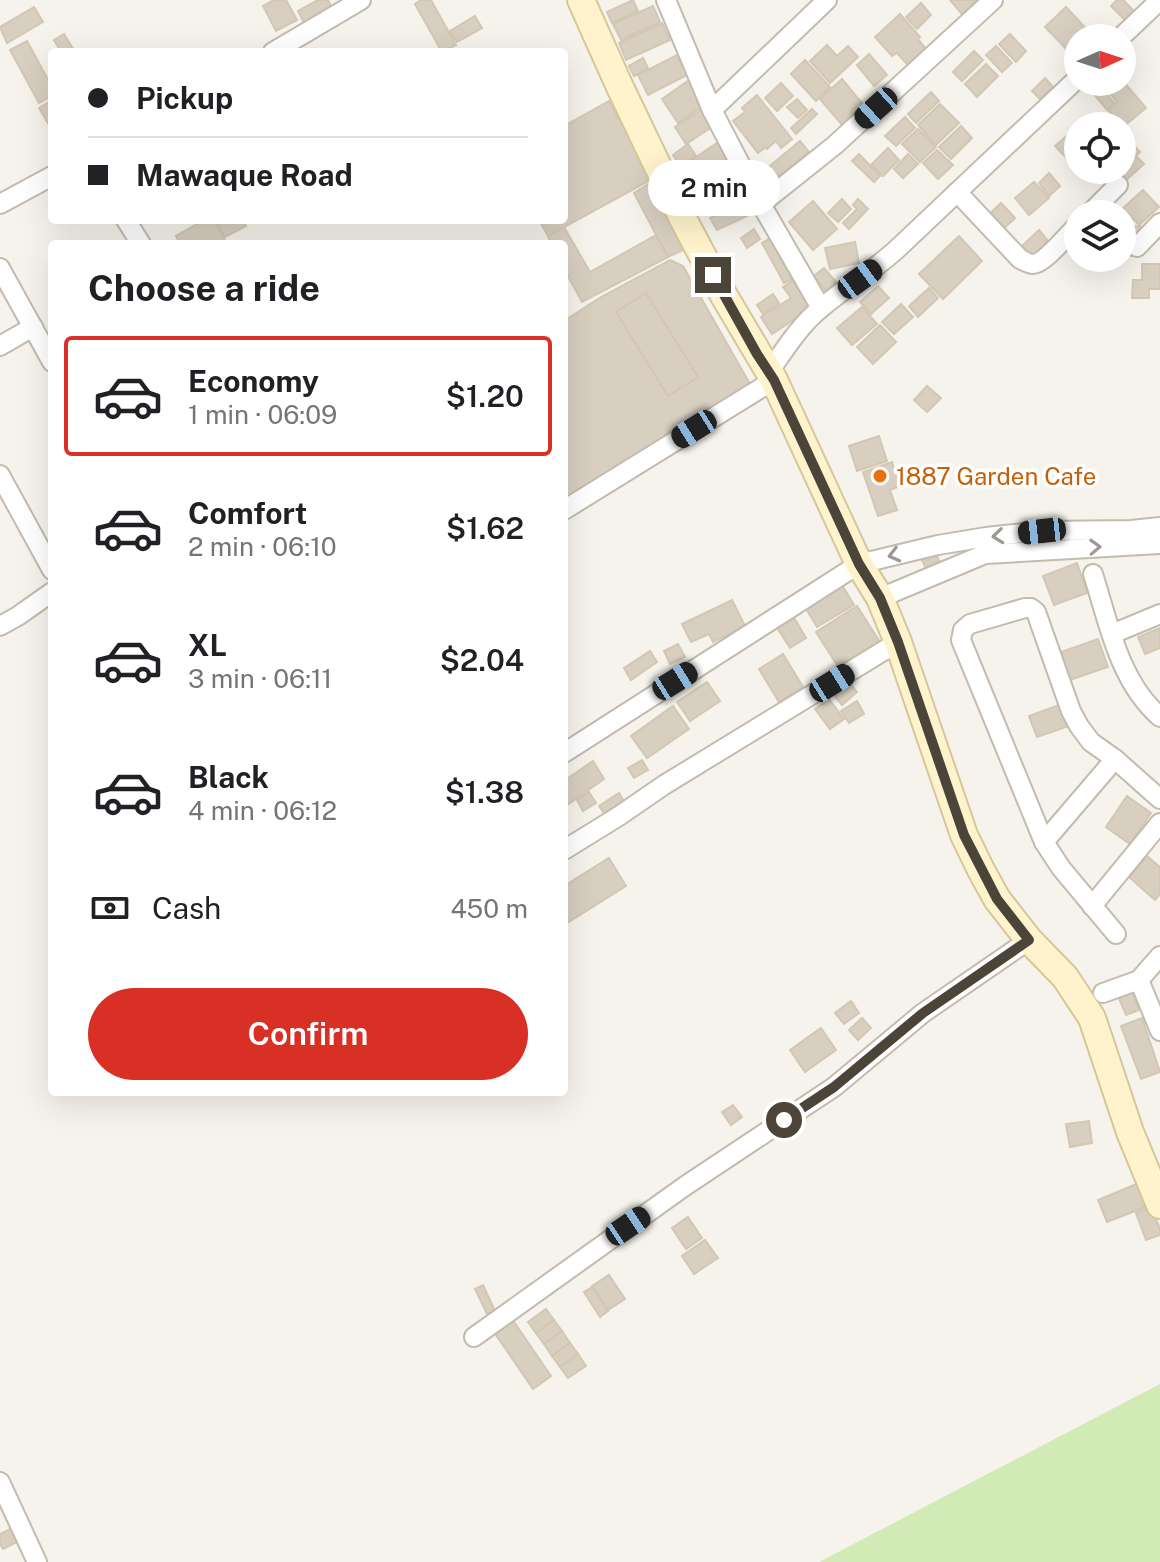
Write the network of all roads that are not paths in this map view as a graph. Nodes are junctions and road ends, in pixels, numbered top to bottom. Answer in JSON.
{"nodes":[{"id":1,"x":361,"y":0,"type":"edge"},
{"id":2,"x":581,"y":0,"type":"edge"},
{"id":3,"x":666,"y":0,"type":"edge"},
{"id":4,"x":827,"y":0,"type":"edge"},
{"id":5,"x":993,"y":0,"type":"edge"},
{"id":6,"x":1160,"y":0,"type":"edge"},
{"id":7,"x":1135,"y":24,"type":"edge"},
{"id":8,"x":280,"y":48,"type":"edge"},
{"id":9,"x":1064,"y":91,"type":"edge"},
{"id":10,"x":712,"y":110,"type":"junction"},
{"id":11,"x":48,"y":178,"type":"edge"},
{"id":12,"x":1118,"y":185,"type":"dead end"},
{"id":13,"x":957,"y":192,"type":"junction"},
{"id":14,"x":1103,"y":200,"type":"edge"},
{"id":15,"x":0,"y":204,"type":"edge"},
{"id":16,"x":761,"y":204,"type":"junction"},
{"id":17,"x":1160,"y":223,"type":"edge"},
{"id":18,"x":1064,"y":239,"type":"edge"},
{"id":19,"x":1137,"y":247,"type":"dead end"},
{"id":20,"x":0,"y":268,"type":"edge"},
{"id":21,"x":821,"y":308,"type":"junction"},
{"id":22,"x":33,"y":327,"type":"junction"},
{"id":23,"x":0,"y":346,"type":"edge"},
{"id":24,"x":48,"y":355,"type":"edge"},
{"id":25,"x":771,"y":376,"type":"junction"},
{"id":26,"x":0,"y":475,"type":"edge"},
{"id":27,"x":568,"y":507,"type":"edge"},
{"id":28,"x":1160,"y":527,"type":"edge"},
{"id":29,"x":1160,"y":544,"type":"edge"},
{"id":30,"x":48,"y":563,"type":"edge"},
{"id":31,"x":859,"y":564,"type":"junction"},
{"id":32,"x":1093,"y":574,"type":"dead end"},
{"id":33,"x":48,"y":595,"type":"edge"},
{"id":34,"x":880,"y":598,"type":"junction"},
{"id":35,"x":1160,"y":614,"type":"edge"},
{"id":36,"x":0,"y":626,"type":"edge"},
{"id":37,"x":1112,"y":634,"type":"junction"},
{"id":38,"x":898,"y":642,"type":"junction"},
{"id":39,"x":1160,"y":717,"type":"edge"},
{"id":40,"x":568,"y":750,"type":"edge"},
{"id":41,"x":1115,"y":759,"type":"junction"},
{"id":42,"x":1160,"y":799,"type":"edge"},
{"id":43,"x":1160,"y":823,"type":"edge"},
{"id":44,"x":1044,"y":842,"type":"junction"},
{"id":45,"x":568,"y":848,"type":"edge"},
{"id":46,"x":1092,"y":906,"type":"junction"},
{"id":47,"x":1116,"y":934,"type":"dead end"},
{"id":48,"x":1029,"y":940,"type":"junction"},
{"id":49,"x":1160,"y":956,"type":"edge"},
{"id":50,"x":1139,"y":980,"type":"junction"},
{"id":51,"x":1103,"y":993,"type":"dead end"},
{"id":52,"x":1160,"y":1031,"type":"edge"},
{"id":53,"x":1154,"y":1174,"type":"edge"},
{"id":54,"x":1160,"y":1205,"type":"edge"},
{"id":55,"x":474,"y":1337,"type":"dead end"},
{"id":56,"x":0,"y":1482,"type":"edge"},
{"id":57,"x":37,"y":1562,"type":"edge"}],
"edges":[{"from":1,"to":8,"type":"street"},
{"from":2,"to":25,"type":"main road"},
{"from":3,"to":10,"type":"street"},
{"from":4,"to":10,"type":"street"},
{"from":5,"to":16,"type":"street"},
{"from":6,"to":7,"type":"street"},
{"from":9,"to":13,"type":"street"},
{"from":10,"to":16,"type":"street"},
{"from":11,"to":15,"type":"street"},
{"from":12,"to":14,"type":"street"},
{"from":13,"to":18,"type":"street"},
{"from":13,"to":21,"type":"street"},
{"from":16,"to":21,"type":"street"},
{"from":17,"to":19,"type":"street"},
{"from":20,"to":22,"type":"street"},
{"from":21,"to":25,"type":"street"},
{"from":22,"to":23,"type":"street"},
{"from":22,"to":24,"type":"street"},
{"from":25,"to":27,"type":"street"},
{"from":25,"to":31,"type":"main road"},
{"from":26,"to":30,"type":"street"},
{"from":28,"to":31,"type":"street","one_way":true},
{"from":34,"to":29,"type":"street","one_way":true},
{"from":31,"to":34,"type":"main road"},
{"from":31,"to":40,"type":"street"},
{"from":32,"to":37,"type":"street"},
{"from":33,"to":36,"type":"street"},
{"from":34,"to":38,"type":"main road"},
{"from":35,"to":37,"type":"street"},
{"from":37,"to":39,"type":"street"},
{"from":38,"to":45,"type":"street"},
{"from":38,"to":48,"type":"main road"},
{"from":41,"to":42,"type":"street"},
{"from":41,"to":44,"type":"street"},
{"from":41,"to":44,"type":"street"},
{"from":43,"to":46,"type":"street"},
{"from":44,"to":46,"type":"street"},
{"from":46,"to":47,"type":"street"},
{"from":48,"to":53,"type":"main road"},
{"from":48,"to":55,"type":"street"},
{"from":49,"to":50,"type":"street"},
{"from":50,"to":51,"type":"street"},
{"from":50,"to":52,"type":"street"},
{"from":53,"to":54,"type":"main road"},
{"from":56,"to":57,"type":"street"}]}
